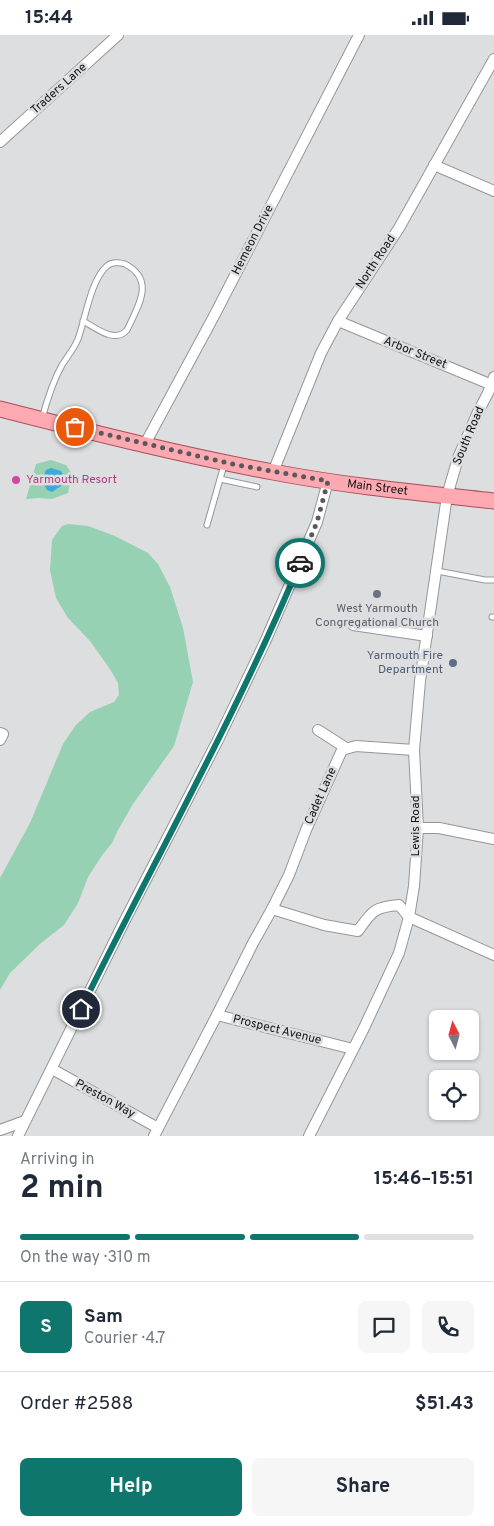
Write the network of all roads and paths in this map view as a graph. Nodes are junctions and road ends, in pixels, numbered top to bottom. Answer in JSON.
{"nodes":[{"id":1,"x":118,"y":35,"type":"edge"},
{"id":2,"x":359,"y":35,"type":"edge"},
{"id":3,"x":494,"y":59,"type":"edge"},
{"id":4,"x":0,"y":143,"type":"edge"},
{"id":5,"x":434,"y":165,"type":"junction"},
{"id":6,"x":494,"y":191,"type":"edge"},
{"id":7,"x":83,"y":321,"type":"junction"},
{"id":8,"x":338,"y":321,"type":"junction"},
{"id":9,"x":493,"y":381,"type":"edge"},
{"id":10,"x":0,"y":409,"type":"edge"},
{"id":11,"x":42,"y":419,"type":"junction"},
{"id":12,"x":145,"y":444,"type":"junction"},
{"id":13,"x":224,"y":462,"type":"junction"},
{"id":14,"x":273,"y":472,"type":"junction"},
{"id":15,"x":220,"y":479,"type":"junction"},
{"id":16,"x":328,"y":481,"type":"junction"},
{"id":17,"x":257,"y":487,"type":"dead end"},
{"id":18,"x":447,"y":496,"type":"junction"},
{"id":19,"x":494,"y":501,"type":"edge"},
{"id":20,"x":207,"y":525,"type":"dead end"},
{"id":21,"x":436,"y":571,"type":"junction"},
{"id":22,"x":494,"y":580,"type":"edge"},
{"id":23,"x":353,"y":625,"type":"dead end"},
{"id":24,"x":427,"y":636,"type":"junction"},
{"id":25,"x":318,"y":730,"type":"dead end"},
{"id":26,"x":0,"y":733,"type":"edge"},
{"id":27,"x":0,"y":740,"type":"edge"},
{"id":28,"x":346,"y":748,"type":"junction"},
{"id":29,"x":414,"y":750,"type":"junction"},
{"id":30,"x":418,"y":828,"type":"junction"},
{"id":31,"x":494,"y":839,"type":"edge"},
{"id":32,"x":272,"y":909,"type":"junction"},
{"id":33,"x":409,"y":917,"type":"junction"},
{"id":34,"x":494,"y":955,"type":"edge"},
{"id":35,"x":217,"y":1015,"type":"junction"},
{"id":36,"x":353,"y":1049,"type":"junction"},
{"id":37,"x":52,"y":1069,"type":"junction"},
{"id":38,"x":25,"y":1121,"type":"junction"},
{"id":39,"x":0,"y":1130,"type":"edge"},
{"id":40,"x":156,"y":1132,"type":"edge"},
{"id":41,"x":18,"y":1136,"type":"edge"},
{"id":42,"x":309,"y":1136,"type":"edge"}],
"edges":[{"from":1,"to":4,"type":"street","name":"Traders Lane"},
{"from":2,"to":12,"type":"street","name":"Hemeon Drive"},
{"from":3,"to":5,"type":"street","name":"North Road"},
{"from":5,"to":6,"type":"street"},
{"from":5,"to":8,"type":"street","name":"North Road"},
{"from":7,"to":7,"type":"lane"},
{"from":7,"to":11,"type":"lane"},
{"from":8,"to":9,"type":"street","name":"Arbor Street"},
{"from":8,"to":14,"type":"street","name":"North Road"},
{"from":9,"to":18,"type":"street","name":"South Road"},
{"from":10,"to":11,"type":"main road","name":"Main Street"},
{"from":11,"to":12,"type":"main road","name":"Main Street"},
{"from":12,"to":13,"type":"main road","name":"Main Street"},
{"from":13,"to":14,"type":"main road","name":"Main Street"},
{"from":13,"to":15,"type":"lane"},
{"from":14,"to":16,"type":"main road","name":"Main Street"},
{"from":15,"to":17,"type":"lane"},
{"from":15,"to":20,"type":"lane"},
{"from":16,"to":18,"type":"main road","name":"Main Street"},
{"from":16,"to":37,"type":"street"},
{"from":18,"to":19,"type":"main road","name":"Main Street"},
{"from":18,"to":21,"type":"street","name":"Lewis Road"},
{"from":21,"to":22,"type":"lane"},
{"from":21,"to":24,"type":"street","name":"Lewis Road"},
{"from":23,"to":24,"type":"street"},
{"from":24,"to":29,"type":"street","name":"Lewis Road"},
{"from":25,"to":28,"type":"street"},
{"from":26,"to":27,"type":"street"},
{"from":28,"to":29,"type":"street"},
{"from":28,"to":32,"type":"street","name":"Cadet Lane"},
{"from":29,"to":30,"type":"street","name":"Lewis Road"},
{"from":30,"to":31,"type":"street"},
{"from":30,"to":33,"type":"street","name":"Lewis Road"},
{"from":32,"to":33,"type":"street"},
{"from":32,"to":35,"type":"street","name":"Cadet Lane"},
{"from":33,"to":34,"type":"street"},
{"from":33,"to":36,"type":"street","name":"Lewis Road"},
{"from":35,"to":36,"type":"street","name":"Prospect Avenue"},
{"from":35,"to":40,"type":"street","name":"Prospect Avenue"},
{"from":36,"to":42,"type":"street","name":"Lewis Road"},
{"from":37,"to":38,"type":"street"},
{"from":37,"to":40,"type":"street","name":"Preston Way"},
{"from":38,"to":39,"type":"street"},
{"from":38,"to":41,"type":"street"}]}
